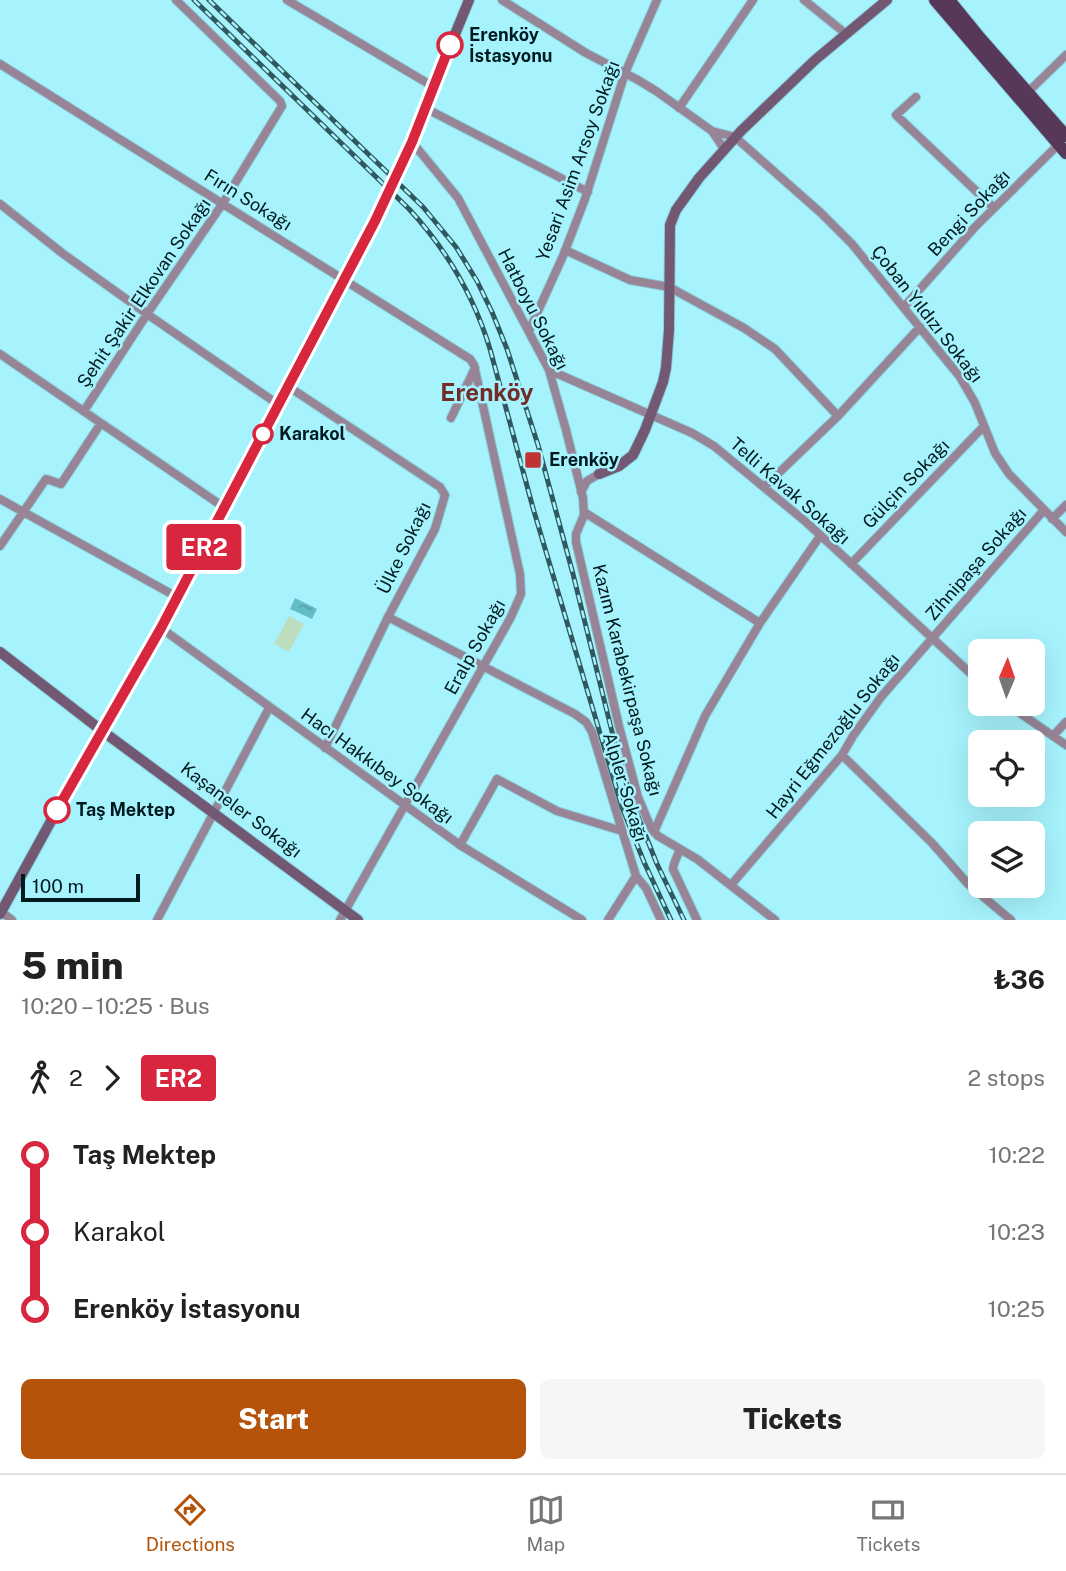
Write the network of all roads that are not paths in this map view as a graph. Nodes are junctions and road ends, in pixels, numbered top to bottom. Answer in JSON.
{"nodes":[{"id":1,"x":176,"y":0,"type":"edge"},
{"id":2,"x":287,"y":0,"type":"edge"},
{"id":3,"x":469,"y":0,"type":"edge"},
{"id":4,"x":502,"y":0,"type":"edge"},
{"id":5,"x":657,"y":0,"type":"edge"},
{"id":6,"x":753,"y":0,"type":"edge"},
{"id":7,"x":804,"y":0,"type":"edge"},
{"id":8,"x":887,"y":0,"type":"edge"},
{"id":9,"x":935,"y":0,"type":"edge"},
{"id":10,"x":949,"y":0,"type":"edge"},
{"id":11,"x":845,"y":33,"type":"junction"},
{"id":12,"x":1066,"y":55,"type":"edge"},
{"id":13,"x":0,"y":64,"type":"edge"},
{"id":14,"x":625,"y":73,"type":"junction"},
{"id":15,"x":433,"y":87,"type":"junction"},
{"id":16,"x":1028,"y":92,"type":"junction"},
{"id":17,"x":916,"y":97,"type":"dead end"},
{"id":18,"x":425,"y":108,"type":"junction"},
{"id":19,"x":679,"y":108,"type":"junction"},
{"id":20,"x":712,"y":131,"type":"junction"},
{"id":21,"x":735,"y":137,"type":"junction"},
{"id":22,"x":412,"y":142,"type":"junction"},
{"id":23,"x":1064,"y":144,"type":"edge"},
{"id":24,"x":724,"y":149,"type":"junction"},
{"id":25,"x":588,"y":192,"type":"junction"},
{"id":26,"x":223,"y":203,"type":"junction"},
{"id":27,"x":0,"y":204,"type":"edge"},
{"id":28,"x":994,"y":208,"type":"junction"},
{"id":29,"x":565,"y":250,"type":"junction"},
{"id":30,"x":345,"y":279,"type":"junction"},
{"id":31,"x":669,"y":287,"type":"junction"},
{"id":32,"x":904,"y":307,"type":"junction"},
{"id":33,"x":147,"y":314,"type":"junction"},
{"id":34,"x":920,"y":327,"type":"junction"},
{"id":35,"x":529,"y":331,"type":"junction"},
{"id":36,"x":0,"y":354,"type":"edge"},
{"id":37,"x":474,"y":368,"type":"junction"},
{"id":38,"x":549,"y":370,"type":"junction"},
{"id":39,"x":289,"y":387,"type":"junction"},
{"id":40,"x":279,"y":405,"type":"junction"},
{"id":41,"x":84,"y":411,"type":"junction"},
{"id":42,"x":651,"y":415,"type":"junction"},
{"id":43,"x":838,"y":416,"type":"junction"},
{"id":44,"x":451,"y":418,"type":"dead end"},
{"id":45,"x":102,"y":423,"type":"junction"},
{"id":46,"x":984,"y":426,"type":"junction"},
{"id":47,"x":576,"y":469,"type":"junction"},
{"id":48,"x":598,"y":474,"type":"junction"},
{"id":49,"x":764,"y":487,"type":"junction"},
{"id":50,"x":581,"y":492,"type":"junction"},
{"id":51,"x":0,"y":499,"type":"edge"},
{"id":52,"x":1066,"y":505,"type":"edge"},
{"id":53,"x":225,"y":508,"type":"junction"},
{"id":54,"x":1044,"y":510,"type":"junction"},
{"id":55,"x":23,"y":512,"type":"junction"},
{"id":56,"x":584,"y":512,"type":"junction"},
{"id":57,"x":1052,"y":519,"type":"junction"},
{"id":58,"x":1066,"y":532,"type":"edge"},
{"id":59,"x":820,"y":536,"type":"junction"},
{"id":60,"x":0,"y":546,"type":"edge"},
{"id":61,"x":851,"y":564,"type":"junction"},
{"id":62,"x":177,"y":597,"type":"junction"},
{"id":63,"x":388,"y":617,"type":"junction"},
{"id":64,"x":760,"y":623,"type":"junction"},
{"id":65,"x":161,"y":628,"type":"junction"},
{"id":66,"x":932,"y":638,"type":"junction"},
{"id":67,"x":0,"y":652,"type":"edge"},
{"id":68,"x":483,"y":666,"type":"junction"},
{"id":69,"x":968,"y":671,"type":"edge"},
{"id":70,"x":269,"y":708,"type":"junction"},
{"id":71,"x":1024,"y":716,"type":"edge"},
{"id":72,"x":1066,"y":722,"type":"edge"},
{"id":73,"x":101,"y":730,"type":"junction"},
{"id":74,"x":1053,"y":736,"type":"junction"},
{"id":75,"x":1066,"y":745,"type":"edge"},
{"id":76,"x":325,"y":748,"type":"junction"},
{"id":77,"x":842,"y":755,"type":"junction"},
{"id":78,"x":405,"y":807,"type":"junction"},
{"id":79,"x":215,"y":812,"type":"junction"},
{"id":80,"x":622,"y":831,"type":"junction"},
{"id":81,"x":654,"y":832,"type":"junction"},
{"id":82,"x":460,"y":845,"type":"junction"},
{"id":83,"x":680,"y":849,"type":"junction"},
{"id":84,"x":636,"y":876,"type":"junction"},
{"id":85,"x":731,"y":885,"type":"junction"},
{"id":86,"x":0,"y":912,"type":"edge"},
{"id":87,"x":343,"y":915,"type":"edge"},
{"id":88,"x":12,"y":920,"type":"edge"},
{"id":89,"x":157,"y":920,"type":"edge"},
{"id":90,"x":358,"y":920,"type":"edge"},
{"id":91,"x":582,"y":920,"type":"edge"},
{"id":92,"x":608,"y":920,"type":"edge"},
{"id":93,"x":661,"y":920,"type":"edge"},
{"id":94,"x":697,"y":920,"type":"edge"},
{"id":95,"x":775,"y":920,"type":"edge"},
{"id":96,"x":1011,"y":920,"type":"edge"}],
"edges":[{"from":1,"to":26,"type":"street","name":"Şehit Şakir Elkovan Sokağı"},
{"from":2,"to":15,"type":"street"},
{"from":3,"to":15,"type":"street"},
{"from":4,"to":14,"type":"street"},
{"from":5,"to":14,"type":"street","name":"Yesari Asim Arsoy Sokağı"},
{"from":6,"to":19,"type":"street"},
{"from":7,"to":11,"type":"street"},
{"from":8,"to":11,"type":"street"},
{"from":9,"to":23,"type":"main road"},
{"from":10,"to":16,"type":"main road"},
{"from":11,"to":21,"type":"street"},
{"from":12,"to":16,"type":"street"},
{"from":13,"to":26,"type":"street","name":"Fırın Sokağı"},
{"from":14,"to":19,"type":"street"},
{"from":14,"to":25,"type":"street","name":"Yesari Asim Arsoy Sokağı"},
{"from":15,"to":18,"type":"street"},
{"from":16,"to":23,"type":"main road"},
{"from":17,"to":28,"type":"street"},
{"from":18,"to":22,"type":"street"},
{"from":18,"to":25,"type":"street"},
{"from":19,"to":20,"type":"street"},
{"from":20,"to":21,"type":"street"},
{"from":20,"to":24,"type":"street"},
{"from":21,"to":24,"type":"street"},
{"from":21,"to":32,"type":"street","name":"Çoban Yıldızı Sokağı"},
{"from":22,"to":30,"type":"street","bridge":true},
{"from":22,"to":35,"type":"street","name":"Hatboyu Sokağı"},
{"from":23,"to":28,"type":"street","name":"Bengi Sokağı"},
{"from":24,"to":31,"type":"street"},
{"from":25,"to":29,"type":"street","name":"Yesari Asim Arsoy Sokağı"},
{"from":26,"to":30,"type":"street","name":"Fırın Sokağı"},
{"from":26,"to":33,"type":"street","name":"Şehit Şakir Elkovan Sokağı"},
{"from":27,"to":33,"type":"street"},
{"from":28,"to":32,"type":"street","name":"Bengi Sokağı"},
{"from":29,"to":31,"type":"street"},
{"from":29,"to":35,"type":"street","name":"Yesari Asim Arsoy Sokağı"},
{"from":30,"to":37,"type":"street","name":"Fırın Sokağı"},
{"from":30,"to":39,"type":"street"},
{"from":31,"to":42,"type":"street"},
{"from":31,"to":43,"type":"street"},
{"from":32,"to":34,"type":"street","name":"Çoban Yıldızı Sokağı"},
{"from":33,"to":40,"type":"street"},
{"from":33,"to":41,"type":"street","name":"Şehit Şakir Elkovan Sokağı"},
{"from":34,"to":43,"type":"street"},
{"from":34,"to":46,"type":"street","name":"Çoban Yıldızı Sokağı"},
{"from":35,"to":38,"type":"street","name":"Hatboyu Sokağı"},
{"from":36,"to":41,"type":"street"},
{"from":37,"to":44,"type":"street"},
{"from":37,"to":68,"type":"street","name":"Eralp Sokağı"},
{"from":38,"to":42,"type":"street","name":"Telli Kavak Sokağı"},
{"from":38,"to":47,"type":"street","name":"Hatboyu Sokağı"},
{"from":39,"to":40,"type":"street"},
{"from":39,"to":63,"type":"street","name":"Ülke Sokağı"},
{"from":40,"to":53,"type":"street"},
{"from":41,"to":45,"type":"street"},
{"from":42,"to":48,"type":"street"},
{"from":42,"to":49,"type":"street","name":"Telli Kavak Sokağı"},
{"from":43,"to":49,"type":"street"},
{"from":45,"to":53,"type":"street"},
{"from":45,"to":55,"type":"street"},
{"from":46,"to":54,"type":"street","name":"Çoban Yıldızı Sokağı"},
{"from":46,"to":61,"type":"street","name":"Gülçin Sokağı"},
{"from":47,"to":48,"type":"street"},
{"from":47,"to":50,"type":"street","name":"Hatboyu Sokağı"},
{"from":48,"to":50,"type":"street"},
{"from":49,"to":59,"type":"street","name":"Telli Kavak Sokağı"},
{"from":50,"to":56,"type":"street","name":"Hatboyu Sokağı"},
{"from":51,"to":55,"type":"street"},
{"from":52,"to":57,"type":"street"},
{"from":53,"to":62,"type":"street"},
{"from":54,"to":57,"type":"street","name":"Çoban Yıldızı Sokağı"},
{"from":54,"to":66,"type":"street","name":"Zihnipaşa Sokağı"},
{"from":55,"to":60,"type":"street"},
{"from":55,"to":62,"type":"street"},
{"from":56,"to":64,"type":"street"},
{"from":56,"to":81,"type":"street","name":"Kazım Karabekirpaşa Sokağı"},
{"from":57,"to":58,"type":"street","name":"Çoban Yıldızı Sokağı"},
{"from":59,"to":61,"type":"street","name":"Telli Kavak Sokağı"},
{"from":59,"to":64,"type":"street"},
{"from":61,"to":66,"type":"street","name":"Telli Kavak Sokağı"},
{"from":62,"to":65,"type":"street"},
{"from":63,"to":68,"type":"street","name":"Alpler Sokağı"},
{"from":63,"to":76,"type":"street","name":"Ülke Sokağı"},
{"from":64,"to":81,"type":"street"},
{"from":65,"to":70,"type":"street","name":"Hacı Hakkıbey Sokağı"},
{"from":65,"to":73,"type":"street"},
{"from":66,"to":69,"type":"street","name":"Telli Kavak Sokağı"},
{"from":66,"to":77,"type":"street","name":"Hayri Eğmezoğlu Sokağı"},
{"from":67,"to":73,"type":"street","name":"Kaşaneler Sokağı"},
{"from":68,"to":78,"type":"street","name":"Eralp Sokağı"},
{"from":68,"to":80,"type":"street","name":"Alpler Sokağı"},
{"from":70,"to":76,"type":"street","name":"Hacı Hakkıbey Sokağı"},
{"from":70,"to":79,"type":"street"},
{"from":71,"to":74,"type":"street"},
{"from":72,"to":74,"type":"street"},
{"from":73,"to":79,"type":"street","name":"Kaşaneler Sokağı"},
{"from":73,"to":86,"type":"street"},
{"from":74,"to":75,"type":"street"},
{"from":76,"to":78,"type":"street","name":"Hacı Hakkıbey Sokağı"},
{"from":77,"to":85,"type":"street","name":"Hayri Eğmezoğlu Sokağı"},
{"from":77,"to":96,"type":"street"},
{"from":78,"to":82,"type":"street","name":"Hacı Hakkıbey Sokağı"},
{"from":78,"to":87,"type":"street","name":"Eralp Sokağı"},
{"from":79,"to":87,"type":"street","name":"Kaşaneler Sokağı"},
{"from":79,"to":89,"type":"street"},
{"from":80,"to":82,"type":"street"},
{"from":80,"to":84,"type":"street","name":"Alpler Sokağı"},
{"from":81,"to":83,"type":"street"},
{"from":82,"to":91,"type":"street","name":"Hacı Hakkıbey Sokağı"},
{"from":83,"to":85,"type":"street"},
{"from":83,"to":94,"type":"street"},
{"from":84,"to":92,"type":"street"},
{"from":84,"to":93,"type":"street","name":"Alpler Sokağı"},
{"from":85,"to":95,"type":"street"},
{"from":86,"to":88,"type":"street"},
{"from":87,"to":90,"type":"street","name":"Kaşaneler Sokağı"}]}
